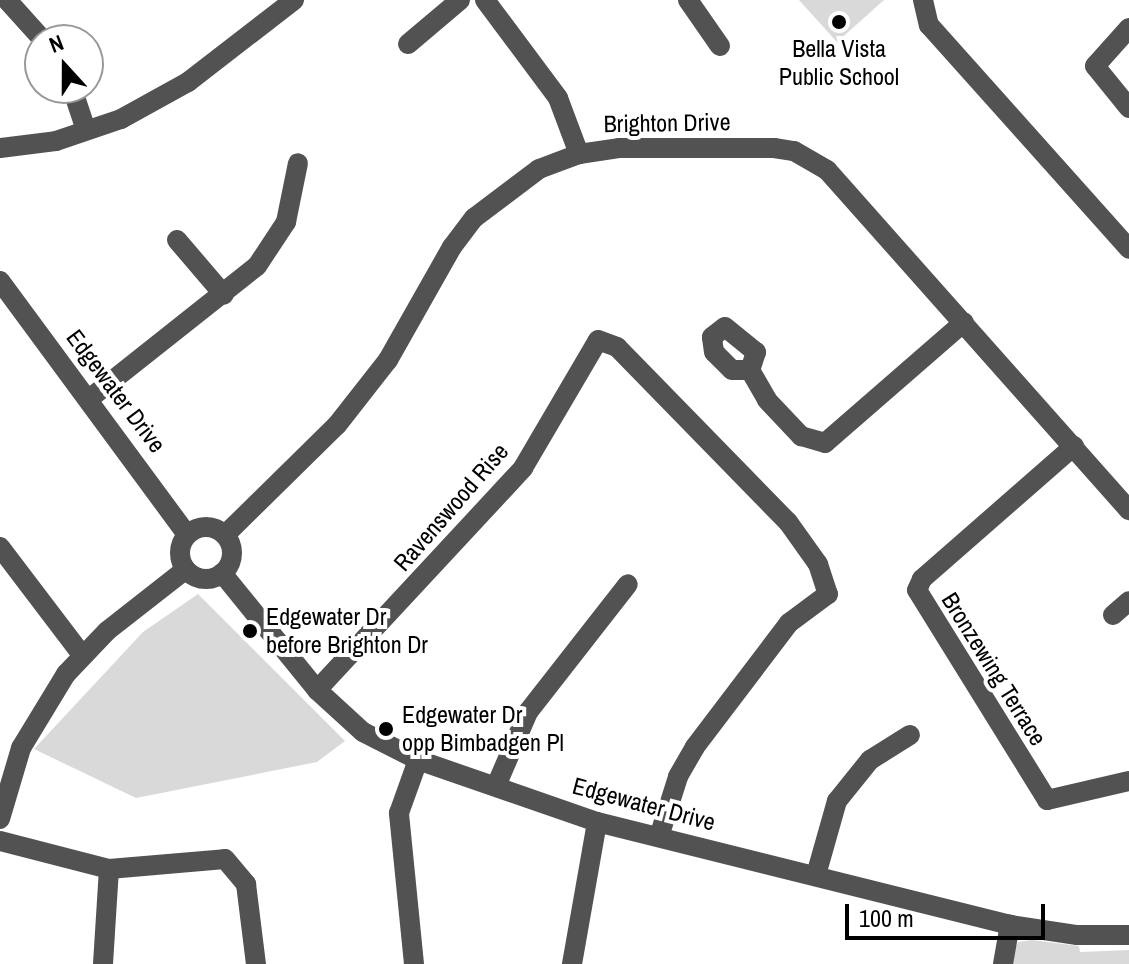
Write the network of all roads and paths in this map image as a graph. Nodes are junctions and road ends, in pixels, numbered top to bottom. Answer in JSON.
{"nodes":[{"id":1,"x":7,"y":0,"type":"edge"},
{"id":2,"x":294,"y":0,"type":"edge"},
{"id":3,"x":460,"y":0,"type":"edge"},
{"id":4,"x":485,"y":0,"type":"edge"},
{"id":5,"x":688,"y":0,"type":"edge"},
{"id":6,"x":923,"y":0,"type":"edge"},
{"id":7,"x":29,"y":24,"type":"edge"},
{"id":8,"x":1129,"y":28,"type":"edge"},
{"id":9,"x":408,"y":44,"type":"dead end"},
{"id":10,"x":720,"y":46,"type":"dead end"},
{"id":11,"x":77,"y":104,"type":"edge"},
{"id":12,"x":1129,"y":108,"type":"edge"},
{"id":13,"x":86,"y":130,"type":"junction"},
{"id":14,"x":0,"y":148,"type":"edge"},
{"id":15,"x":579,"y":154,"type":"junction"},
{"id":16,"x":298,"y":163,"type":"dead end"},
{"id":17,"x":177,"y":240,"type":"dead end"},
{"id":18,"x":1129,"y":249,"type":"edge"},
{"id":19,"x":0,"y":281,"type":"edge"},
{"id":20,"x":224,"y":295,"type":"junction"},
{"id":21,"x":964,"y":322,"type":"junction"},
{"id":22,"x":750,"y":370,"type":"dead end"},
{"id":23,"x":89,"y":399,"type":"junction"},
{"id":24,"x":1074,"y":446,"type":"junction"},
{"id":25,"x":1129,"y":510,"type":"edge"},
{"id":26,"x":187,"y":535,"type":"junction"},
{"id":27,"x":225,"y":535,"type":"junction"},
{"id":28,"x":0,"y":547,"type":"edge"},
{"id":29,"x":186,"y":569,"type":"junction"},
{"id":30,"x":222,"y":573,"type":"junction"},
{"id":31,"x":628,"y":584,"type":"dead end"},
{"id":32,"x":1129,"y":601,"type":"edge"},
{"id":33,"x":1113,"y":615,"type":"dead end"},
{"id":34,"x":82,"y":655,"type":"junction"},
{"id":35,"x":317,"y":690,"type":"junction"},
{"id":36,"x":910,"y":735,"type":"dead end"},
{"id":37,"x":418,"y":760,"type":"junction"},
{"id":38,"x":1129,"y":781,"type":"edge"},
{"id":39,"x":496,"y":786,"type":"junction"},
{"id":40,"x":0,"y":819,"type":"edge"},
{"id":41,"x":597,"y":822,"type":"junction"},
{"id":42,"x":659,"y":837,"type":"junction"},
{"id":43,"x":0,"y":841,"type":"edge"},
{"id":44,"x":109,"y":869,"type":"junction"},
{"id":45,"x":816,"y":875,"type":"junction"},
{"id":46,"x":1010,"y":925,"type":"junction"},
{"id":47,"x":1129,"y":935,"type":"edge"},
{"id":48,"x":103,"y":964,"type":"edge"},
{"id":49,"x":256,"y":964,"type":"edge"},
{"id":50,"x":414,"y":964,"type":"edge"},
{"id":51,"x":572,"y":964,"type":"edge"},
{"id":52,"x":1003,"y":964,"type":"edge"}],
"edges":[{"from":1,"to":7,"type":"street"},
{"from":2,"to":13,"type":"street"},
{"from":3,"to":9,"type":"street"},
{"from":4,"to":15,"type":"street"},
{"from":5,"to":10,"type":"street"},
{"from":6,"to":18,"type":"street"},
{"from":8,"to":12,"type":"street"},
{"from":11,"to":13,"type":"street"},
{"from":13,"to":14,"type":"street"},
{"from":15,"to":21,"type":"street","name":"Brighton Drive"},
{"from":15,"to":27,"type":"street","name":"Brighton Drive"},
{"from":16,"to":20,"type":"street"},
{"from":17,"to":20,"type":"street"},
{"from":19,"to":23,"type":"street","name":"Edgewater Drive"},
{"from":20,"to":23,"type":"street"},
{"from":21,"to":22,"type":"street"},
{"from":21,"to":24,"type":"street","name":"Brighton Drive"},
{"from":23,"to":26,"type":"street","name":"Edgewater Drive"},
{"from":24,"to":25,"type":"street","name":"Brighton Drive"},
{"from":24,"to":38,"type":"street","name":"Bronzewing Terrace"},
{"from":26,"to":27,"type":"street"},
{"from":26,"to":29,"type":"street"},
{"from":27,"to":30,"type":"street"},
{"from":28,"to":34,"type":"street"},
{"from":29,"to":30,"type":"street"},
{"from":29,"to":34,"type":"street"},
{"from":30,"to":35,"type":"street","name":"Edgewater Drive"},
{"from":31,"to":39,"type":"street"},
{"from":32,"to":33,"type":"street"},
{"from":34,"to":40,"type":"street"},
{"from":35,"to":37,"type":"street","name":"Edgewater Drive"},
{"from":35,"to":42,"type":"street","name":"Ravenswood Rise"},
{"from":36,"to":45,"type":"street"},
{"from":37,"to":39,"type":"street","name":"Edgewater Drive"},
{"from":37,"to":50,"type":"street"},
{"from":39,"to":41,"type":"street","name":"Edgewater Drive"},
{"from":41,"to":42,"type":"street","name":"Edgewater Drive"},
{"from":41,"to":51,"type":"street"},
{"from":42,"to":45,"type":"street","name":"Edgewater Drive"},
{"from":43,"to":44,"type":"street"},
{"from":44,"to":48,"type":"street"},
{"from":44,"to":49,"type":"street"},
{"from":45,"to":46,"type":"street","name":"Edgewater Drive"},
{"from":46,"to":47,"type":"street","name":"Edgewater Drive"},
{"from":46,"to":52,"type":"street"}]}
